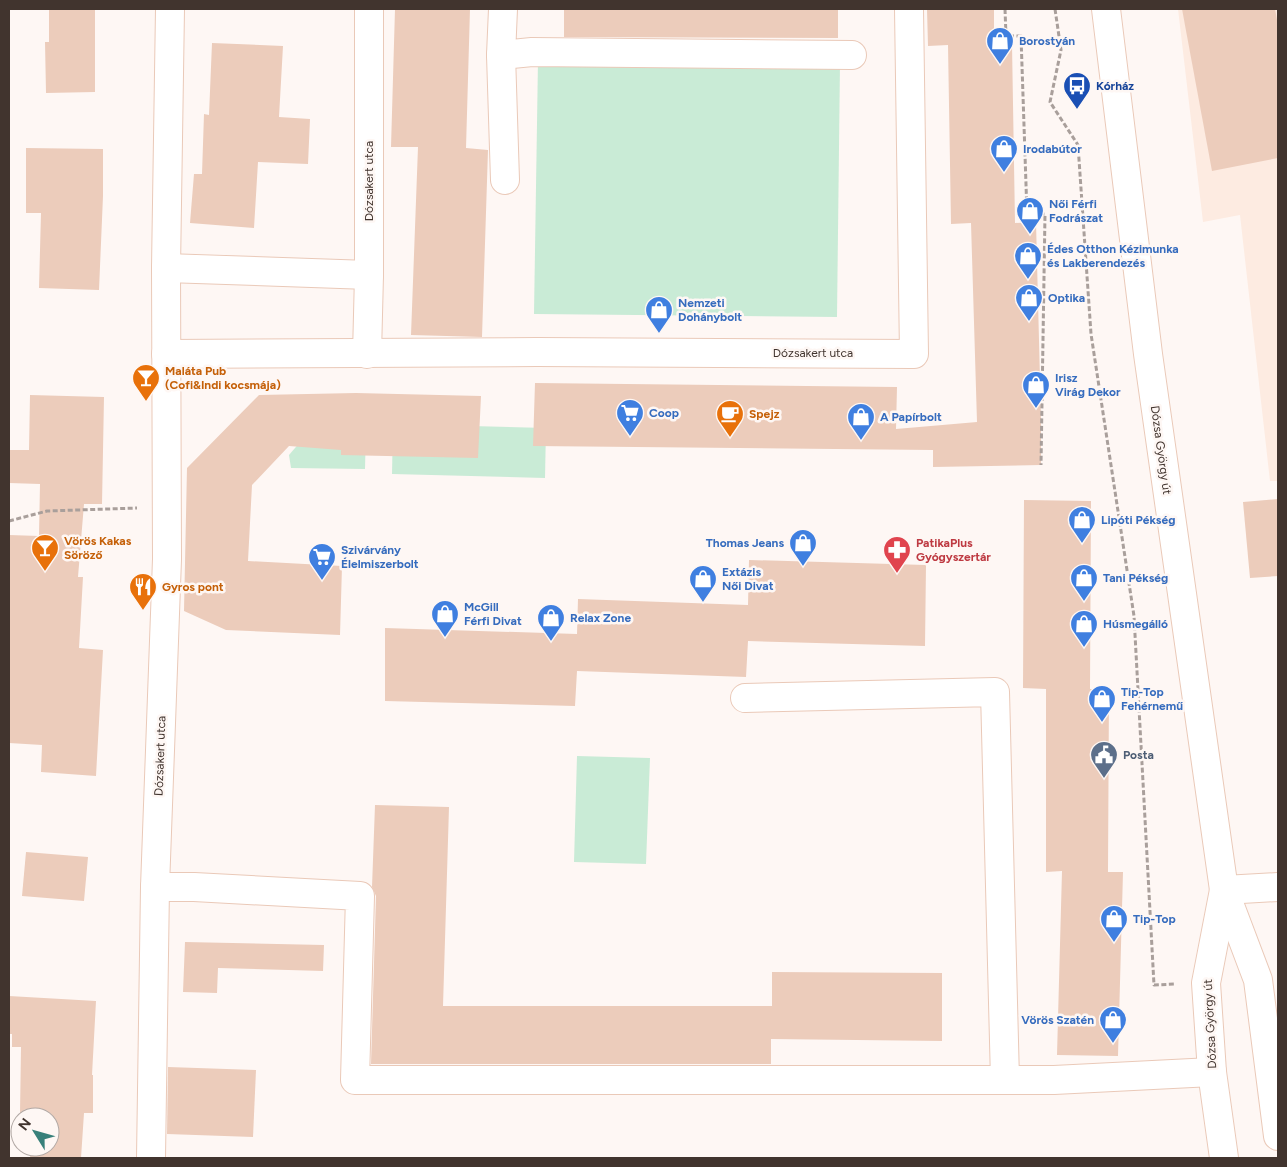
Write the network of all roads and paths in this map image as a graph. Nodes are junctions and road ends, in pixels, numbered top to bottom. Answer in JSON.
{"nodes":[{"id":1,"x":170,"y":9,"type":"edge"},
{"id":2,"x":369,"y":9,"type":"edge"},
{"id":3,"x":503,"y":9,"type":"edge"},
{"id":4,"x":909,"y":9,"type":"edge"},
{"id":5,"x":1005,"y":9,"type":"edge"},
{"id":6,"x":1055,"y":9,"type":"edge"},
{"id":7,"x":1106,"y":9,"type":"edge"},
{"id":8,"x":501,"y":55,"type":"junction"},
{"id":9,"x":852,"y":55,"type":"dead end"},
{"id":10,"x":505,"y":180,"type":"dead end"},
{"id":11,"x":166,"y":268,"type":"junction"},
{"id":12,"x":369,"y":275,"type":"junction"},
{"id":13,"x":166,"y":354,"type":"junction"},
{"id":14,"x":367,"y":354,"type":"junction"},
{"id":15,"x":1041,"y":465,"type":"dead end"},
{"id":16,"x":166,"y":508,"type":"junction"},
{"id":17,"x":9,"y":521,"type":"edge"},
{"id":18,"x":745,"y":698,"type":"dead end"},
{"id":19,"x":155,"y":887,"type":"junction"},
{"id":20,"x":1278,"y":887,"type":"edge"},
{"id":21,"x":1224,"y":890,"type":"junction"},
{"id":22,"x":1154,"y":985,"type":"dead end"},
{"id":23,"x":1212,"y":1072,"type":"junction"},
{"id":24,"x":1005,"y":1080,"type":"junction"},
{"id":25,"x":1278,"y":1136,"type":"edge"},
{"id":26,"x":151,"y":1158,"type":"edge"},
{"id":27,"x":1224,"y":1158,"type":"edge"}],
"edges":[{"from":1,"to":11,"type":"street","name":"Dózsakert utca"},
{"from":2,"to":12,"type":"street","name":"Dózsakert utca"},
{"from":3,"to":8,"type":"street"},
{"from":4,"to":14,"type":"street","name":"Dózsakert utca"},
{"from":5,"to":15,"type":"path"},
{"from":6,"to":22,"type":"path"},
{"from":7,"to":21,"type":"street","name":"Dózsa György út"},
{"from":8,"to":9,"type":"street"},
{"from":8,"to":10,"type":"street"},
{"from":11,"to":12,"type":"street"},
{"from":11,"to":13,"type":"street","name":"Dózsakert utca"},
{"from":12,"to":14,"type":"street","name":"Dózsakert utca"},
{"from":13,"to":14,"type":"street","name":"Dózsakert utca"},
{"from":13,"to":16,"type":"street","name":"Dózsakert utca"},
{"from":16,"to":17,"type":"path"},
{"from":16,"to":19,"type":"street","name":"Dózsakert utca"},
{"from":18,"to":24,"type":"street"},
{"from":19,"to":24,"type":"street"},
{"from":19,"to":26,"type":"street","name":"Dózsakert utca"},
{"from":20,"to":21,"type":"street"},
{"from":21,"to":23,"type":"street","name":"Dózsa György út"},
{"from":21,"to":25,"type":"street","name":"Dózsa György út"},
{"from":23,"to":24,"type":"street"},
{"from":23,"to":27,"type":"street","name":"Dózsa György út"}]}
